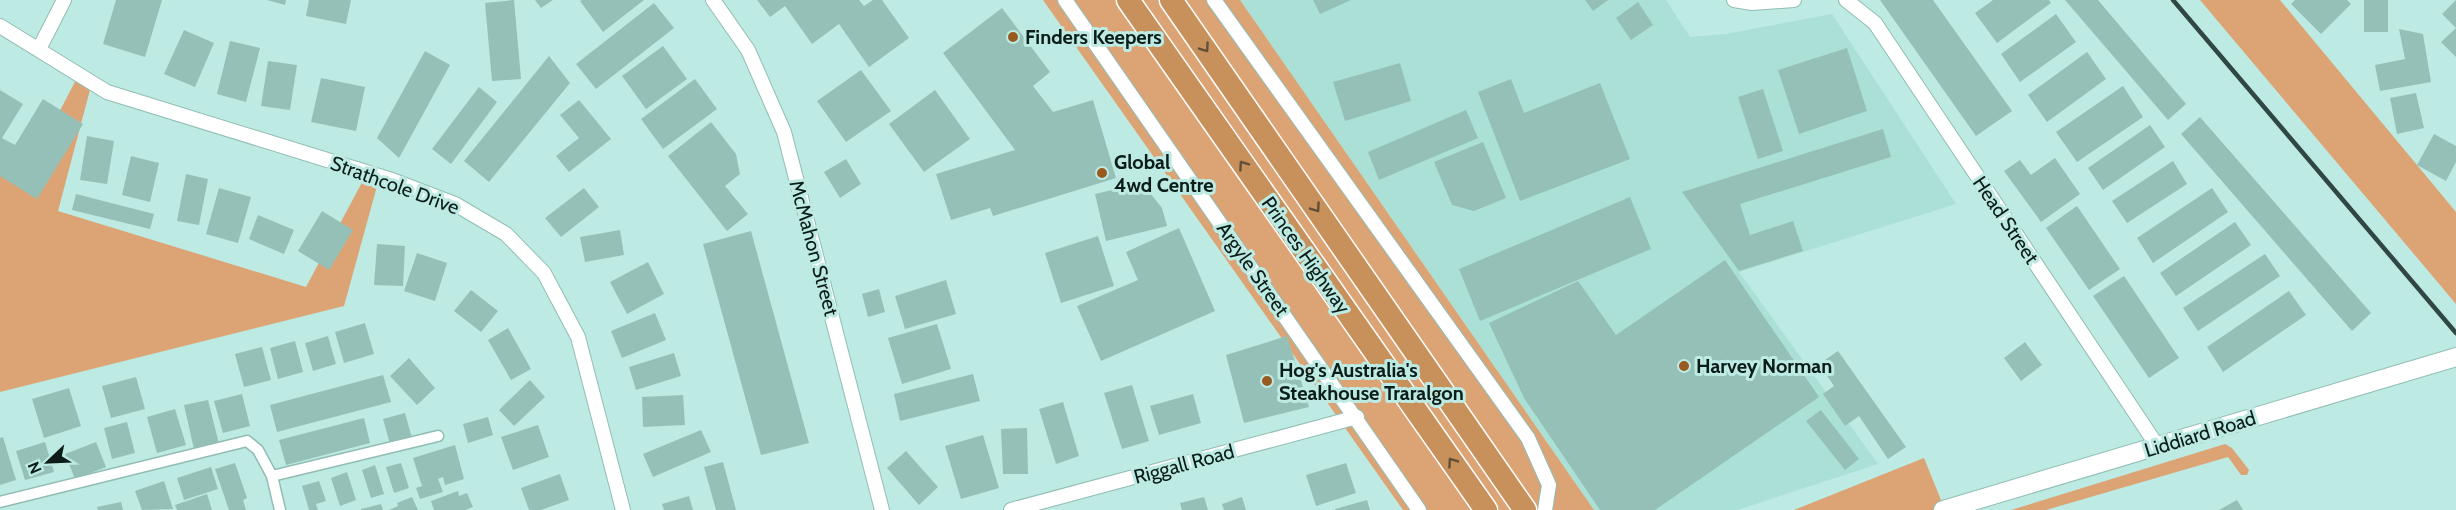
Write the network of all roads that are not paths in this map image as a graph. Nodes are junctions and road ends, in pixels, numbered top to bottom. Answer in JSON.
{"nodes":[{"id":1,"x":64,"y":0,"type":"edge"},
{"id":2,"x":714,"y":0,"type":"edge"},
{"id":3,"x":1065,"y":0,"type":"edge"},
{"id":4,"x":1128,"y":0,"type":"edge"},
{"id":5,"x":1171,"y":0,"type":"edge"},
{"id":6,"x":1214,"y":0,"type":"edge"},
{"id":7,"x":1734,"y":0,"type":"edge"},
{"id":8,"x":1794,"y":0,"type":"edge"},
{"id":9,"x":1846,"y":0,"type":"edge"},
{"id":10,"x":0,"y":26,"type":"edge"},
{"id":11,"x":39,"y":49,"type":"junction"},
{"id":12,"x":2456,"y":357,"type":"edge"},
{"id":13,"x":1357,"y":417,"type":"junction"},
{"id":14,"x":438,"y":436,"type":"dead end"},
{"id":15,"x":2158,"y":447,"type":"junction"},
{"id":16,"x":272,"y":476,"type":"junction"},
{"id":17,"x":0,"y":502,"type":"edge"},
{"id":18,"x":1979,"y":505,"type":"edge"},
{"id":19,"x":280,"y":510,"type":"edge"},
{"id":20,"x":623,"y":510,"type":"edge"},
{"id":21,"x":882,"y":510,"type":"edge"},
{"id":22,"x":1011,"y":510,"type":"edge"},
{"id":23,"x":1419,"y":510,"type":"edge"},
{"id":24,"x":1486,"y":510,"type":"edge"},
{"id":25,"x":1525,"y":510,"type":"edge"},
{"id":26,"x":1545,"y":510,"type":"edge"},
{"id":27,"x":1943,"y":510,"type":"edge"}],
"edges":[{"from":1,"to":11,"type":"street"},
{"from":2,"to":21,"type":"street","name":"McMahon Street"},
{"from":3,"to":13,"type":"street","name":"Argyle Street"},
{"from":24,"to":4,"type":"highway","name":"Princes Highway","one_way":true},
{"from":5,"to":25,"type":"highway","name":"Princes Highway","one_way":true},
{"from":6,"to":26,"type":"street"},
{"from":7,"to":8,"type":"street"},
{"from":9,"to":15,"type":"street","name":"Head Street"},
{"from":10,"to":11,"type":"street","name":"Strathcole Drive"},
{"from":11,"to":20,"type":"street","name":"Strathcole Drive"},
{"from":12,"to":15,"type":"street","name":"Liddiard Road"},
{"from":13,"to":22,"type":"street","name":"Riggall Road"},
{"from":13,"to":23,"type":"street","name":"Argyle Street"},
{"from":14,"to":16,"type":"street"},
{"from":15,"to":18,"type":"street","name":"Liddiard Road"},
{"from":16,"to":17,"type":"street"},
{"from":16,"to":19,"type":"street"},
{"from":18,"to":27,"type":"street","name":"Liddiard Road"}]}
